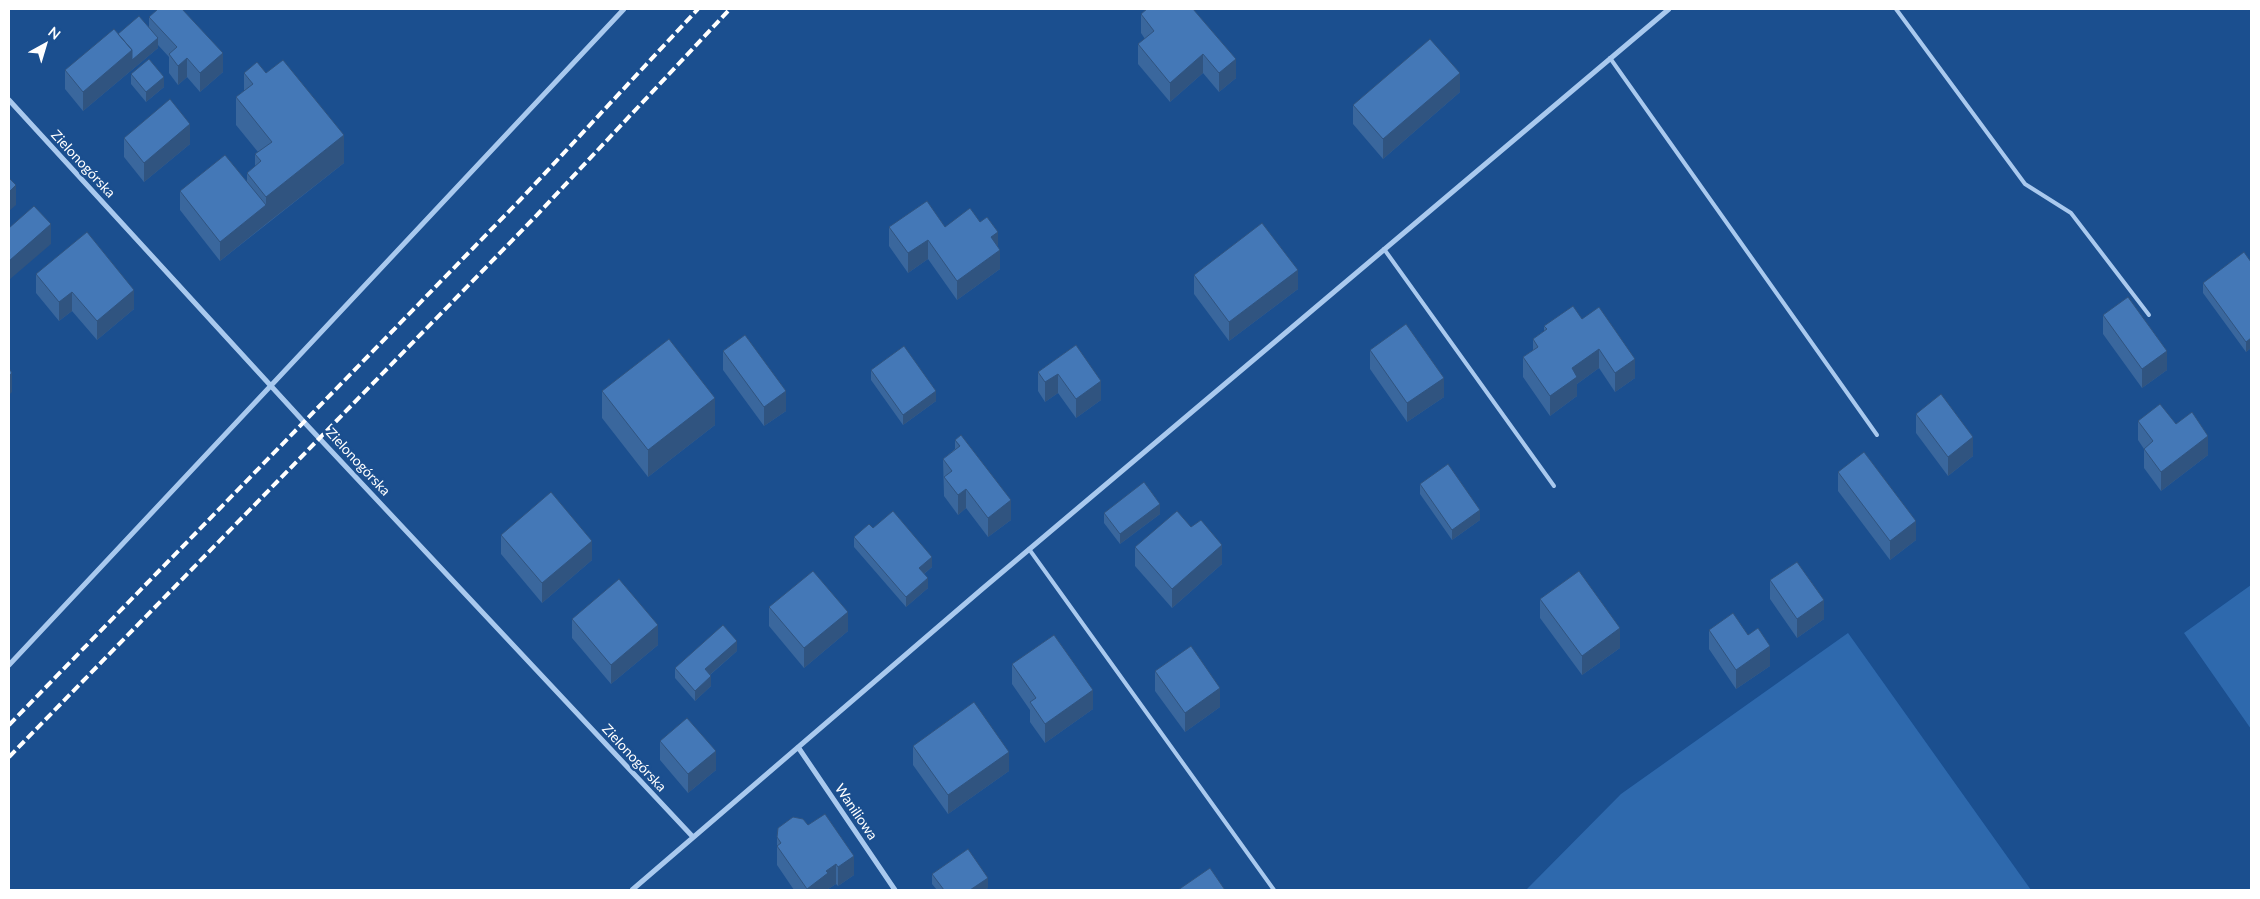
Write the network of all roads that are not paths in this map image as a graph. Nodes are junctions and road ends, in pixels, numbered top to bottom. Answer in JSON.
{"nodes":[{"id":1,"x":624,"y":9,"type":"edge"},
{"id":2,"x":1668,"y":9,"type":"edge"},
{"id":3,"x":1896,"y":9,"type":"edge"},
{"id":4,"x":1610,"y":58,"type":"junction"},
{"id":5,"x":9,"y":100,"type":"edge"},
{"id":6,"x":1384,"y":250,"type":"junction"},
{"id":7,"x":2149,"y":315,"type":"dead end"},
{"id":8,"x":271,"y":385,"type":"junction"},
{"id":9,"x":1877,"y":435,"type":"dead end"},
{"id":10,"x":1554,"y":486,"type":"dead end"},
{"id":11,"x":1029,"y":549,"type":"junction"},
{"id":12,"x":9,"y":665,"type":"edge"},
{"id":13,"x":798,"y":747,"type":"junction"},
{"id":14,"x":693,"y":837,"type":"junction"},
{"id":15,"x":632,"y":890,"type":"edge"},
{"id":16,"x":895,"y":890,"type":"edge"},
{"id":17,"x":1274,"y":890,"type":"edge"}],
"edges":[{"from":1,"to":8,"type":"street"},
{"from":2,"to":4,"type":"street"},
{"from":3,"to":7,"type":"lane"},
{"from":4,"to":6,"type":"street"},
{"from":4,"to":9,"type":"lane"},
{"from":5,"to":8,"type":"street","name":"Zielonogórska"},
{"from":6,"to":10,"type":"lane"},
{"from":6,"to":11,"type":"street"},
{"from":8,"to":12,"type":"street"},
{"from":8,"to":14,"type":"street","name":"Zielonogórska"},
{"from":11,"to":13,"type":"street"},
{"from":11,"to":17,"type":"lane"},
{"from":13,"to":14,"type":"street"},
{"from":13,"to":16,"type":"street","name":"Waniliowa"},
{"from":14,"to":15,"type":"street"}]}
